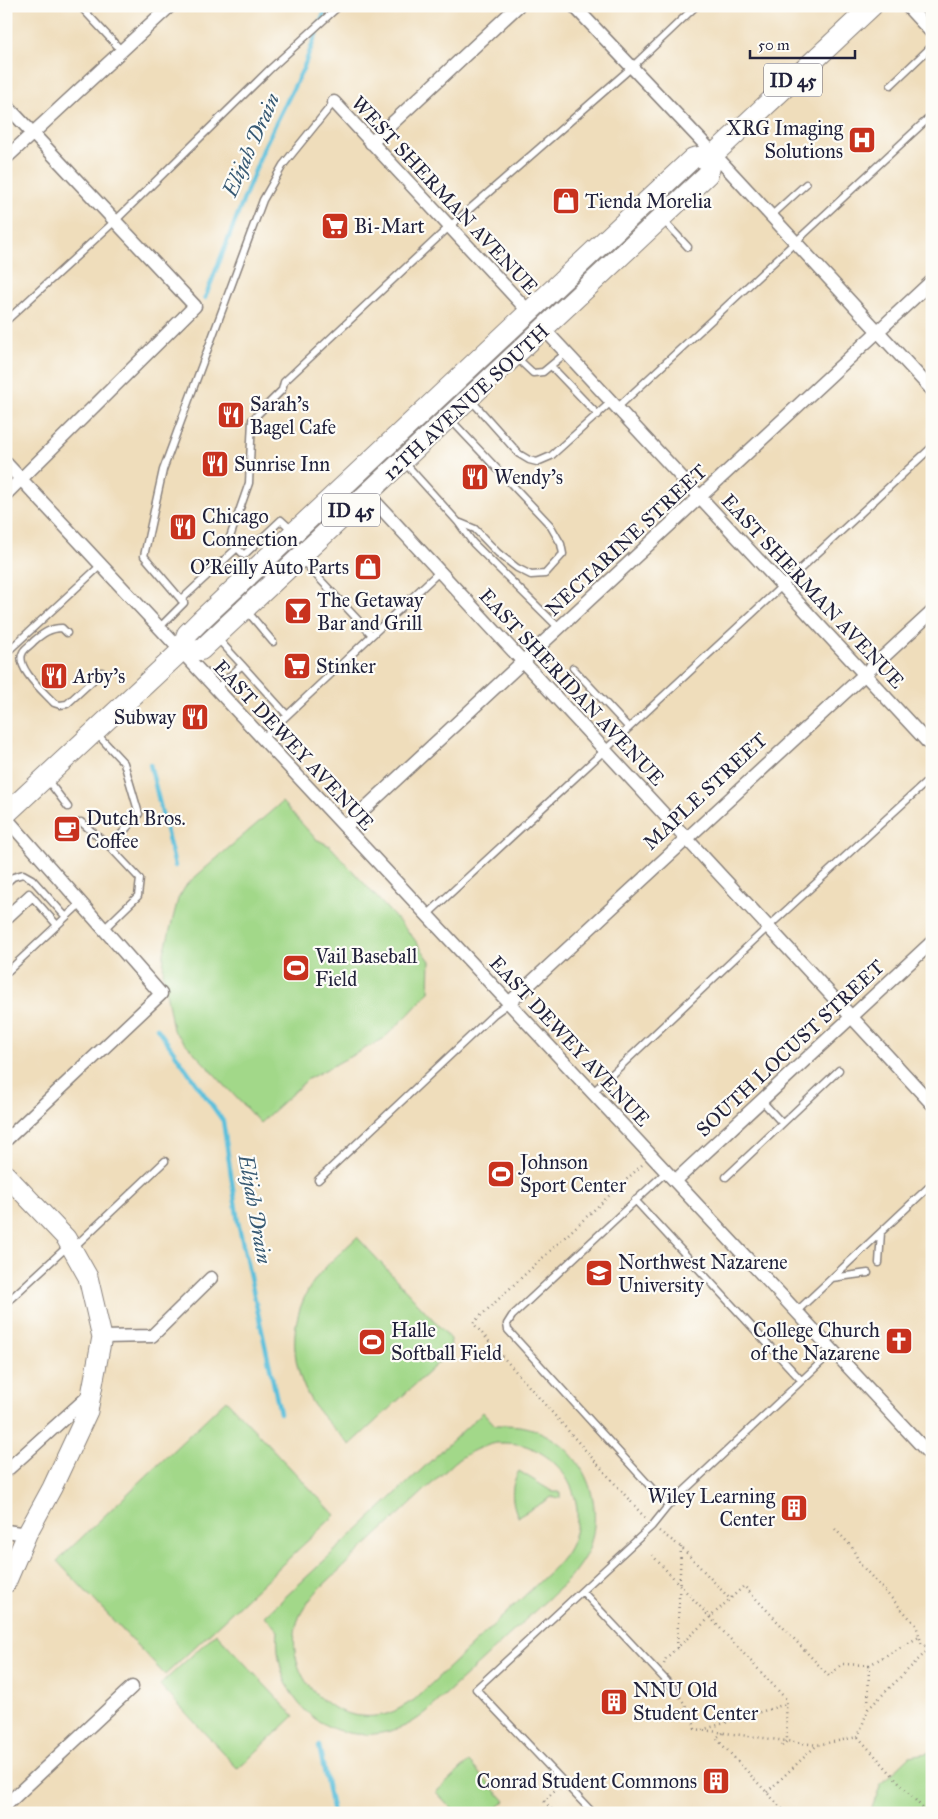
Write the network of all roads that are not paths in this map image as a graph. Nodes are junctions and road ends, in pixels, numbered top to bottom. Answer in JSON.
{"nodes":[{"id":1,"x":80,"y":6,"type":"edge"},
{"id":2,"x":170,"y":6,"type":"edge"},
{"id":3,"x":339,"y":6,"type":"edge"},
{"id":4,"x":518,"y":6,"type":"edge"},
{"id":5,"x":574,"y":6,"type":"edge"},
{"id":6,"x":696,"y":6,"type":"edge"},
{"id":7,"x":872,"y":6,"type":"edge"},
{"id":8,"x":907,"y":6,"type":"edge"},
{"id":9,"x":932,"y":33,"type":"edge"},
{"id":10,"x":932,"y":46,"type":"edge"},
{"id":11,"x":122,"y":51,"type":"junction"},
{"id":12,"x":631,"y":68,"type":"junction"},
{"id":13,"x":890,"y":84,"type":"dead end"},
{"id":14,"x":334,"y":102,"type":"joint"},
{"id":15,"x":6,"y":105,"type":"edge"},
{"id":16,"x":932,"y":115,"type":"edge"},
{"id":17,"x":33,"y":133,"type":"junction"},
{"id":18,"x":371,"y":143,"type":"junction"},
{"id":19,"x":714,"y":154,"type":"junction"},
{"id":20,"x":6,"y":158,"type":"edge"},
{"id":21,"x":806,"y":184,"type":"dead end"},
{"id":22,"x":771,"y":216,"type":"junction"},
{"id":23,"x":661,"y":218,"type":"junction"},
{"id":24,"x":115,"y":220,"type":"junction"},
{"id":25,"x":449,"y":227,"type":"junction"},
{"id":26,"x":604,"y":241,"type":"junction"},
{"id":27,"x":795,"y":242,"type":"junction"},
{"id":28,"x":688,"y":246,"type":"dead end"},
{"id":29,"x":932,"y":281,"type":"edge"},
{"id":30,"x":528,"y":312,"type":"junction"},
{"id":31,"x":6,"y":321,"type":"edge"},
{"id":32,"x":544,"y":329,"type":"junction"},
{"id":33,"x":878,"y":331,"type":"junction"},
{"id":34,"x":566,"y":353,"type":"junction"},
{"id":35,"x":516,"y":356,"type":"junction"},
{"id":36,"x":551,"y":366,"type":"junction"},
{"id":37,"x":471,"y":367,"type":"junction"},
{"id":38,"x":932,"y":390,"type":"edge"},
{"id":39,"x":470,"y":399,"type":"junction"},
{"id":40,"x":614,"y":405,"type":"junction"},
{"id":41,"x":598,"y":415,"type":"junction"},
{"id":42,"x":449,"y":418,"type":"junction"},
{"id":43,"x":932,"y":447,"type":"edge"},
{"id":44,"x":403,"y":462,"type":"junction"},
{"id":45,"x":6,"y":463,"type":"edge"},
{"id":46,"x":22,"y":480,"type":"junction"},
{"id":47,"x":350,"y":480,"type":"junction"},
{"id":48,"x":372,"y":490,"type":"junction"},
{"id":49,"x":6,"y":494,"type":"edge"},
{"id":50,"x":700,"y":497,"type":"junction"},
{"id":51,"x":458,"y":522,"type":"junction"},
{"id":52,"x":294,"y":532,"type":"junction"},
{"id":53,"x":237,"y":548,"type":"junction"},
{"id":54,"x":300,"y":557,"type":"junction"},
{"id":55,"x":101,"y":565,"type":"junction"},
{"id":56,"x":440,"y":572,"type":"junction"},
{"id":57,"x":782,"y":586,"type":"junction"},
{"id":58,"x":181,"y":600,"type":"junction"},
{"id":59,"x":245,"y":608,"type":"junction"},
{"id":60,"x":932,"y":612,"type":"edge"},
{"id":61,"x":159,"y":628,"type":"junction"},
{"id":62,"x":559,"y":628,"type":"junction"},
{"id":63,"x":67,"y":633,"type":"dead end"},
{"id":64,"x":372,"y":635,"type":"junction"},
{"id":65,"x":216,"y":636,"type":"junction"},
{"id":66,"x":21,"y":639,"type":"junction"},
{"id":67,"x":273,"y":642,"type":"dead end"},
{"id":68,"x":29,"y":647,"type":"junction"},
{"id":69,"x":181,"y":651,"type":"junction"},
{"id":70,"x":6,"y":653,"type":"edge"},
{"id":71,"x":523,"y":661,"type":"junction"},
{"id":72,"x":242,"y":666,"type":"junction"},
{"id":73,"x":573,"y":668,"type":"dead end"},
{"id":74,"x":102,"y":672,"type":"dead end"},
{"id":75,"x":865,"y":675,"type":"junction"},
{"id":76,"x":216,"y":689,"type":"junction"},
{"id":77,"x":287,"y":715,"type":"junction"},
{"id":78,"x":629,"y":728,"type":"junction"},
{"id":79,"x":94,"y":731,"type":"junction"},
{"id":80,"x":262,"y":739,"type":"junction"},
{"id":81,"x":932,"y":747,"type":"edge"},
{"id":82,"x":605,"y":750,"type":"junction"},
{"id":83,"x":45,"y":777,"type":"junction"},
{"id":84,"x":932,"y":777,"type":"edge"},
{"id":85,"x":68,"y":807,"type":"dead end"},
{"id":86,"x":6,"y":814,"type":"edge"},
{"id":87,"x":6,"y":818,"type":"edge"},
{"id":88,"x":81,"y":822,"type":"dead end"},
{"id":89,"x":344,"y":827,"type":"junction"},
{"id":90,"x":687,"y":839,"type":"junction"},
{"id":91,"x":110,"y":847,"type":"junction"},
{"id":92,"x":6,"y":883,"type":"edge"},
{"id":93,"x":33,"y":897,"type":"junction"},
{"id":94,"x":81,"y":903,"type":"junction"},
{"id":95,"x":6,"y":914,"type":"edge"},
{"id":96,"x":427,"y":915,"type":"junction"},
{"id":97,"x":66,"y":917,"type":"junction"},
{"id":98,"x":6,"y":922,"type":"edge"},
{"id":99,"x":57,"y":925,"type":"junction"},
{"id":100,"x":768,"y":927,"type":"junction"},
{"id":101,"x":104,"y":929,"type":"junction"},
{"id":102,"x":932,"y":942,"type":"edge"},
{"id":103,"x":6,"y":973,"type":"edge"},
{"id":104,"x":509,"y":1003,"type":"junction"},
{"id":105,"x":851,"y":1017,"type":"junction"},
{"id":106,"x":839,"y":1070,"type":"dead end"},
{"id":107,"x":592,"y":1093,"type":"junction"},
{"id":108,"x":762,"y":1101,"type":"junction"},
{"id":109,"x":932,"y":1104,"type":"edge"},
{"id":110,"x":782,"y":1124,"type":"junction"},
{"id":111,"x":6,"y":1140,"type":"edge"},
{"id":112,"x":165,"y":1161,"type":"dead end"},
{"id":113,"x":666,"y":1172,"type":"junction"},
{"id":114,"x":6,"y":1175,"type":"edge"},
{"id":115,"x":726,"y":1177,"type":"dead end"},
{"id":116,"x":318,"y":1180,"type":"dead end"},
{"id":117,"x":675,"y":1181,"type":"junction"},
{"id":118,"x":932,"y":1184,"type":"edge"},
{"id":119,"x":635,"y":1200,"type":"junction"},
{"id":120,"x":882,"y":1232,"type":"junction"},
{"id":121,"x":71,"y":1246,"type":"junction"},
{"id":122,"x":879,"y":1263,"type":"dead end"},
{"id":123,"x":868,"y":1273,"type":"dead end"},
{"id":124,"x":211,"y":1278,"type":"dead end"},
{"id":125,"x":832,"y":1278,"type":"junction"},
{"id":126,"x":6,"y":1302,"type":"edge"},
{"id":127,"x":796,"y":1312,"type":"junction"},
{"id":128,"x":102,"y":1337,"type":"junction"},
{"id":129,"x":833,"y":1351,"type":"junction"},
{"id":130,"x":801,"y":1380,"type":"junction"},
{"id":131,"x":91,"y":1394,"type":"junction"},
{"id":132,"x":932,"y":1457,"type":"edge"},
{"id":133,"x":6,"y":1471,"type":"edge"},
{"id":134,"x":668,"y":1506,"type":"junction"},
{"id":135,"x":6,"y":1530,"type":"edge"},
{"id":136,"x":27,"y":1534,"type":"junction"},
{"id":137,"x":6,"y":1583,"type":"edge"},
{"id":138,"x":582,"y":1592,"type":"junction"},
{"id":139,"x":132,"y":1687,"type":"dead end"},
{"id":140,"x":675,"y":1690,"type":"road end"},
{"id":141,"x":6,"y":1805,"type":"edge"},
{"id":142,"x":592,"y":1813,"type":"edge"}],
"edges":[{"from":1,"to":11,"type":"lane"},
{"from":2,"to":11,"type":"street"},
{"from":3,"to":24,"type":"lane"},
{"from":4,"to":18,"type":"street"},
{"from":5,"to":12,"type":"street"},
{"from":6,"to":12,"type":"lane"},
{"from":7,"to":19,"type":"main road","name":"12TH AVENUE SOUTH","number":"ID 45"},
{"from":8,"to":9,"type":"street"},
{"from":10,"to":13,"type":"lane"},
{"from":11,"to":17,"type":"street"},
{"from":12,"to":19,"type":"street"},
{"from":12,"to":25,"type":"lane"},
{"from":14,"to":18,"type":"street","name":"WEST SHERMAN AVENUE"},
{"from":14,"to":58,"type":"lane"},
{"from":15,"to":17,"type":"street"},
{"from":16,"to":27,"type":"lane"},
{"from":17,"to":20,"type":"street"},
{"from":17,"to":24,"type":"street"},
{"from":18,"to":25,"type":"street","name":"WEST SHERMAN AVENUE"},
{"from":19,"to":22,"type":"street"},
{"from":19,"to":23,"type":"main road","name":"12TH AVENUE SOUTH","number":"ID 45"},
{"from":19,"to":26,"type":"main road","name":"12TH AVENUE SOUTH","number":"ID 45"},
{"from":21,"to":22,"type":"lane"},
{"from":22,"to":27,"type":"street"},
{"from":23,"to":28,"type":"lane"},
{"from":23,"to":32,"type":"main road","name":"12TH AVENUE SOUTH","number":"ID 45"},
{"from":24,"to":31,"type":"lane"},
{"from":24,"to":46,"type":"street"},
{"from":25,"to":30,"type":"street","name":"WEST SHERMAN AVENUE"},
{"from":25,"to":53,"type":"lane"},
{"from":26,"to":30,"type":"main road","name":"12TH AVENUE SOUTH","number":"ID 45"},
{"from":26,"to":32,"type":"main road"},
{"from":27,"to":33,"type":"street"},
{"from":27,"to":40,"type":"lane"},
{"from":29,"to":33,"type":"street","name":"NECTARINE STREET"},
{"from":30,"to":37,"type":"main road","name":"12TH AVENUE SOUTH","number":"ID 45"},
{"from":32,"to":34,"type":"street","name":"EAST SHERMAN AVENUE"},
{"from":32,"to":35,"type":"main road","name":"12TH AVENUE SOUTH","number":"ID 45"},
{"from":33,"to":38,"type":"street"},
{"from":33,"to":50,"type":"street","name":"NECTARINE STREET"},
{"from":34,"to":36,"type":"lane"},
{"from":34,"to":40,"type":"street","name":"EAST SHERMAN AVENUE"},
{"from":35,"to":36,"type":"lane"},
{"from":35,"to":39,"type":"main road","name":"12TH AVENUE SOUTH","number":"ID 45"},
{"from":36,"to":41,"type":"lane"},
{"from":37,"to":47,"type":"main road","name":"12TH AVENUE SOUTH","number":"ID 45"},
{"from":37,"to":48,"type":"main road"},
{"from":39,"to":41,"type":"lane"},
{"from":39,"to":42,"type":"main road","name":"12TH AVENUE SOUTH","number":"ID 45"},
{"from":40,"to":41,"type":"lane"},
{"from":40,"to":50,"type":"street","name":"EAST SHERMAN AVENUE"},
{"from":42,"to":44,"type":"main road","name":"12TH AVENUE SOUTH","number":"ID 45"},
{"from":42,"to":51,"type":"lane"},
{"from":43,"to":57,"type":"lane"},
{"from":44,"to":48,"type":"main road","name":"12TH AVENUE SOUTH","number":"ID 45"},
{"from":44,"to":51,"type":"lane"},
{"from":45,"to":46,"type":"street","name":"EAST DEWEY AVENUE"},
{"from":46,"to":49,"type":"street"},
{"from":46,"to":55,"type":"street","name":"EAST DEWEY AVENUE"},
{"from":47,"to":52,"type":"main road","name":"12TH AVENUE SOUTH","number":"ID 45"},
{"from":47,"to":54,"type":"main road"},
{"from":48,"to":54,"type":"main road","name":"12TH AVENUE SOUTH","number":"ID 45"},
{"from":48,"to":56,"type":"street","name":"EAST SHERIDAN AVENUE"},
{"from":50,"to":57,"type":"street","name":"EAST SHERMAN AVENUE"},
{"from":50,"to":62,"type":"street","name":"NECTARINE STREET"},
{"from":51,"to":62,"type":"lane"},
{"from":52,"to":53,"type":"lane"},
{"from":52,"to":69,"type":"main road","name":"12TH AVENUE SOUTH","number":"ID 45"},
{"from":53,"to":58,"type":"lane"},
{"from":54,"to":59,"type":"main road","name":"12TH AVENUE SOUTH","number":"ID 45"},
{"from":54,"to":64,"type":"lane"},
{"from":55,"to":61,"type":"street","name":"EAST DEWEY AVENUE"},
{"from":55,"to":66,"type":"lane"},
{"from":56,"to":64,"type":"lane"},
{"from":56,"to":71,"type":"street","name":"EAST SHERIDAN AVENUE"},
{"from":57,"to":75,"type":"street","name":"EAST SHERMAN AVENUE"},
{"from":57,"to":78,"type":"lane"},
{"from":58,"to":61,"type":"lane"},
{"from":59,"to":65,"type":"main road","name":"12TH AVENUE SOUTH","number":"ID 45"},
{"from":59,"to":67,"type":"lane"},
{"from":60,"to":75,"type":"street","name":"MAPLE STREET"},
{"from":61,"to":69,"type":"street","name":"EAST DEWEY AVENUE"},
{"from":62,"to":71,"type":"street","name":"NECTARINE STREET"},
{"from":63,"to":68,"type":"lane"},
{"from":64,"to":77,"type":"lane"},
{"from":65,"to":69,"type":"main road","name":"12TH AVENUE SOUTH","number":"ID 45"},
{"from":65,"to":72,"type":"lane"},
{"from":66,"to":68,"type":"lane"},
{"from":66,"to":70,"type":"lane"},
{"from":68,"to":74,"type":"lane"},
{"from":69,"to":76,"type":"street","name":"EAST DEWEY AVENUE"},
{"from":69,"to":79,"type":"main road","name":"12TH AVENUE SOUTH","number":"ID 45"},
{"from":71,"to":82,"type":"street","name":"EAST SHERIDAN AVENUE"},
{"from":71,"to":89,"type":"street","name":"NECTARINE STREET"},
{"from":72,"to":76,"type":"lane"},
{"from":72,"to":77,"type":"lane"},
{"from":73,"to":78,"type":"lane"},
{"from":75,"to":81,"type":"street","name":"EAST SHERMAN AVENUE"},
{"from":75,"to":90,"type":"street","name":"MAPLE STREET"},
{"from":76,"to":80,"type":"street","name":"EAST DEWEY AVENUE"},
{"from":77,"to":80,"type":"lane"},
{"from":78,"to":82,"type":"lane"},
{"from":79,"to":83,"type":"main road","name":"12TH AVENUE SOUTH","number":"ID 45"},
{"from":79,"to":91,"type":"lane"},
{"from":80,"to":89,"type":"street","name":"EAST DEWEY AVENUE"},
{"from":82,"to":90,"type":"street","name":"EAST SHERIDAN AVENUE"},
{"from":82,"to":96,"type":"lane"},
{"from":83,"to":85,"type":"lane"},
{"from":83,"to":86,"type":"main road","name":"12TH AVENUE SOUTH","number":"ID 45"},
{"from":84,"to":100,"type":"lane"},
{"from":87,"to":94,"type":"street"},
{"from":88,"to":91,"type":"lane"},
{"from":89,"to":96,"type":"street","name":"EAST DEWEY AVENUE"},
{"from":90,"to":100,"type":"street","name":"EAST SHERIDAN AVENUE"},
{"from":90,"to":104,"type":"street","name":"MAPLE STREET"},
{"from":91,"to":101,"type":"lane"},
{"from":92,"to":97,"type":"lane"},
{"from":93,"to":95,"type":"lane"},
{"from":93,"to":98,"type":"lane"},
{"from":93,"to":99,"type":"lane"},
{"from":94,"to":97,"type":"lane"},
{"from":94,"to":101,"type":"street"},
{"from":96,"to":104,"type":"street","name":"EAST DEWEY AVENUE"},
{"from":97,"to":99,"type":"lane"},
{"from":99,"to":103,"type":"lane"},
{"from":100,"to":105,"type":"street","name":"EAST SHERIDAN AVENUE"},
{"from":100,"to":107,"type":"lane"},
{"from":101,"to":111,"type":"street"},
{"from":102,"to":105,"type":"street","name":"SOUTH LOCUST STREET"},
{"from":104,"to":107,"type":"street","name":"EAST DEWEY AVENUE"},
{"from":104,"to":116,"type":"lane"},
{"from":105,"to":108,"type":"street","name":"SOUTH LOCUST STREET"},
{"from":105,"to":109,"type":"street","name":"EAST SHERIDAN AVENUE"},
{"from":106,"to":110,"type":"lane"},
{"from":107,"to":113,"type":"street","name":"EAST DEWEY AVENUE"},
{"from":108,"to":110,"type":"lane"},
{"from":108,"to":117,"type":"street","name":"SOUTH LOCUST STREET"},
{"from":110,"to":115,"type":"lane"},
{"from":112,"to":121,"type":"lane"},
{"from":113,"to":117,"type":"street","name":"EAST DEWEY AVENUE"},
{"from":113,"to":119,"type":"lane"},
{"from":114,"to":121,"type":"main road"},
{"from":117,"to":127,"type":"street","name":"EAST DEWEY AVENUE"},
{"from":118,"to":120,"type":"lane"},
{"from":119,"to":130,"type":"lane"},
{"from":119,"to":134,"type":"lane"},
{"from":120,"to":122,"type":"lane"},
{"from":120,"to":125,"type":"lane"},
{"from":121,"to":126,"type":"lane"},
{"from":121,"to":128,"type":"main road"},
{"from":123,"to":125,"type":"lane"},
{"from":124,"to":128,"type":"street"},
{"from":125,"to":127,"type":"lane"},
{"from":127,"to":129,"type":"street","name":"EAST DEWEY AVENUE"},
{"from":128,"to":131,"type":"main road"},
{"from":129,"to":130,"type":"lane"},
{"from":129,"to":132,"type":"street","name":"EAST DEWEY AVENUE"},
{"from":130,"to":134,"type":"lane"},
{"from":131,"to":133,"type":"street"},
{"from":131,"to":136,"type":"main road"},
{"from":134,"to":138,"type":"lane"},
{"from":135,"to":136,"type":"street"},
{"from":136,"to":137,"type":"main road"},
{"from":138,"to":140,"type":"lane"},
{"from":138,"to":142,"type":"lane"},
{"from":139,"to":141,"type":"street"}]}
